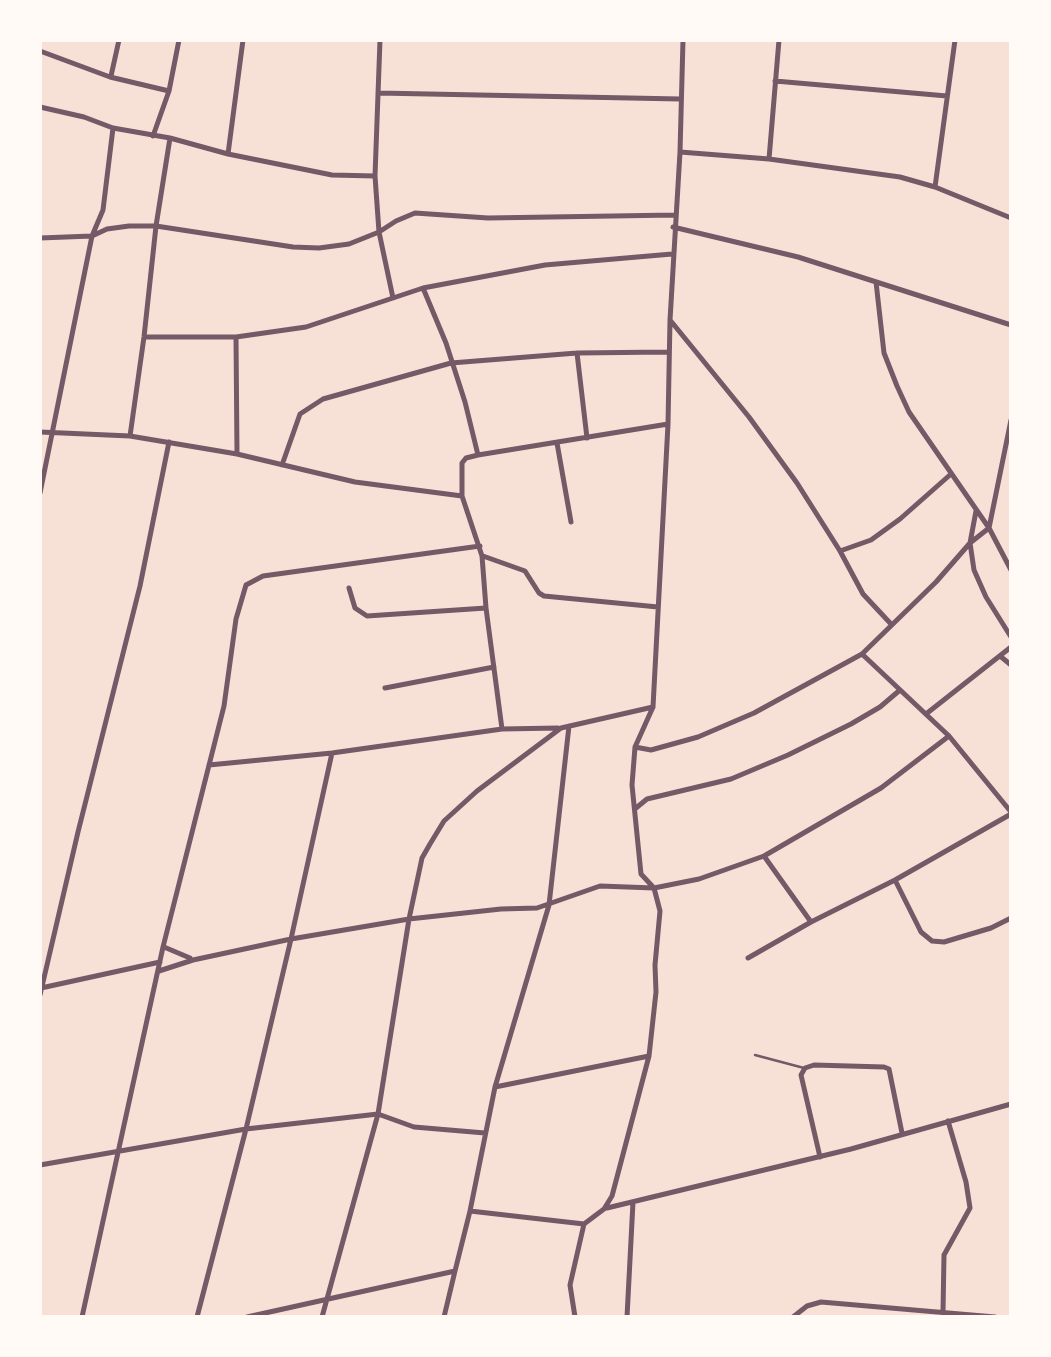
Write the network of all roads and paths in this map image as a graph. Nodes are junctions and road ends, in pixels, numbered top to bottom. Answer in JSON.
{"nodes":[{"id":1,"x":119,"y":40,"type":"edge"},
{"id":2,"x":179,"y":40,"type":"edge"},
{"id":3,"x":242,"y":40,"type":"edge"},
{"id":4,"x":380,"y":40,"type":"edge"},
{"id":5,"x":683,"y":40,"type":"edge"},
{"id":6,"x":779,"y":40,"type":"edge"},
{"id":7,"x":955,"y":40,"type":"edge"},
{"id":8,"x":40,"y":51,"type":"edge"},
{"id":9,"x":110,"y":77,"type":"junction"},
{"id":10,"x":775,"y":81,"type":"junction"},
{"id":11,"x":169,"y":91,"type":"junction"},
{"id":12,"x":378,"y":94,"type":"junction"},
{"id":13,"x":947,"y":96,"type":"junction"},
{"id":14,"x":680,"y":99,"type":"junction"},
{"id":15,"x":40,"y":107,"type":"edge"},
{"id":16,"x":113,"y":128,"type":"junction"},
{"id":17,"x":152,"y":136,"type":"junction"},
{"id":18,"x":170,"y":138,"type":"junction"},
{"id":19,"x":680,"y":152,"type":"junction"},
{"id":20,"x":228,"y":154,"type":"junction"},
{"id":21,"x":769,"y":158,"type":"junction"},
{"id":22,"x":376,"y":176,"type":"junction"},
{"id":23,"x":935,"y":188,"type":"junction"},
{"id":24,"x":675,"y":215,"type":"junction"},
{"id":25,"x":1011,"y":218,"type":"edge"},
{"id":26,"x":156,"y":226,"type":"junction"},
{"id":27,"x":674,"y":228,"type":"junction"},
{"id":28,"x":380,"y":232,"type":"junction"},
{"id":29,"x":92,"y":236,"type":"junction"},
{"id":30,"x":40,"y":238,"type":"edge"},
{"id":31,"x":672,"y":254,"type":"junction"},
{"id":32,"x":876,"y":282,"type":"junction"},
{"id":33,"x":423,"y":288,"type":"junction"},
{"id":34,"x":394,"y":298,"type":"junction"},
{"id":35,"x":670,"y":320,"type":"junction"},
{"id":36,"x":1011,"y":325,"type":"edge"},
{"id":37,"x":144,"y":336,"type":"junction"},
{"id":38,"x":236,"y":336,"type":"junction"},
{"id":39,"x":668,"y":352,"type":"junction"},
{"id":40,"x":577,"y":353,"type":"junction"},
{"id":41,"x":452,"y":363,"type":"junction"},
{"id":42,"x":1011,"y":420,"type":"edge"},
{"id":43,"x":668,"y":424,"type":"junction"},
{"id":44,"x":54,"y":431,"type":"junction"},
{"id":45,"x":40,"y":432,"type":"edge"},
{"id":46,"x":130,"y":436,"type":"junction"},
{"id":47,"x":587,"y":438,"type":"junction"},
{"id":48,"x":169,"y":442,"type":"junction"},
{"id":49,"x":556,"y":442,"type":"junction"},
{"id":50,"x":237,"y":454,"type":"junction"},
{"id":51,"x":478,"y":455,"type":"junction"},
{"id":52,"x":282,"y":465,"type":"junction"},
{"id":53,"x":951,"y":474,"type":"junction"},
{"id":54,"x":40,"y":493,"type":"edge"},
{"id":55,"x":462,"y":496,"type":"junction"},
{"id":56,"x":976,"y":512,"type":"junction"},
{"id":57,"x":571,"y":522,"type":"dead end"},
{"id":58,"x":989,"y":528,"type":"junction"},
{"id":59,"x":970,"y":543,"type":"junction"},
{"id":60,"x":480,"y":546,"type":"junction"},
{"id":61,"x":840,"y":551,"type":"junction"},
{"id":62,"x":482,"y":556,"type":"junction"},
{"id":63,"x":1011,"y":570,"type":"edge"},
{"id":64,"x":349,"y":588,"type":"dead end"},
{"id":65,"x":658,"y":607,"type":"junction"},
{"id":66,"x":486,"y":608,"type":"junction"},
{"id":67,"x":891,"y":624,"type":"junction"},
{"id":68,"x":1011,"y":637,"type":"edge"},
{"id":69,"x":1011,"y":647,"type":"edge"},
{"id":70,"x":862,"y":654,"type":"junction"},
{"id":71,"x":1000,"y":656,"type":"junction"},
{"id":72,"x":1011,"y":666,"type":"edge"},
{"id":73,"x":494,"y":667,"type":"junction"},
{"id":74,"x":385,"y":688,"type":"dead end"},
{"id":75,"x":900,"y":690,"type":"junction"},
{"id":76,"x":653,"y":707,"type":"junction"},
{"id":77,"x":926,"y":714,"type":"junction"},
{"id":78,"x":569,"y":726,"type":"junction"},
{"id":79,"x":560,"y":728,"type":"junction"},
{"id":80,"x":502,"y":729,"type":"junction"},
{"id":81,"x":949,"y":736,"type":"junction"},
{"id":82,"x":634,"y":747,"type":"junction"},
{"id":83,"x":332,"y":753,"type":"junction"},
{"id":84,"x":208,"y":765,"type":"junction"},
{"id":85,"x":636,"y":808,"type":"junction"},
{"id":86,"x":1011,"y":813,"type":"edge"},
{"id":87,"x":764,"y":856,"type":"junction"},
{"id":88,"x":895,"y":880,"type":"junction"},
{"id":89,"x":654,"y":888,"type":"junction"},
{"id":90,"x":550,"y":905,"type":"junction"},
{"id":91,"x":1011,"y":918,"type":"edge"},
{"id":92,"x":409,"y":920,"type":"junction"},
{"id":93,"x":810,"y":922,"type":"junction"},
{"id":94,"x":291,"y":939,"type":"junction"},
{"id":95,"x":163,"y":947,"type":"junction"},
{"id":96,"x":748,"y":958,"type":"dead end"},
{"id":97,"x":193,"y":960,"type":"junction"},
{"id":98,"x":160,"y":962,"type":"junction"},
{"id":99,"x":158,"y":971,"type":"junction"},
{"id":100,"x":40,"y":990,"type":"edge"},
{"id":101,"x":755,"y":1055,"type":"dead end"},
{"id":102,"x":649,"y":1056,"type":"junction"},
{"id":103,"x":805,"y":1068,"type":"junction"},
{"id":104,"x":495,"y":1087,"type":"junction"},
{"id":105,"x":1011,"y":1104,"type":"edge"},
{"id":106,"x":378,"y":1114,"type":"junction"},
{"id":107,"x":948,"y":1121,"type":"junction"},
{"id":108,"x":246,"y":1129,"type":"junction"},
{"id":109,"x":486,"y":1133,"type":"junction"},
{"id":110,"x":902,"y":1134,"type":"junction"},
{"id":111,"x":119,"y":1153,"type":"junction"},
{"id":112,"x":820,"y":1157,"type":"junction"},
{"id":113,"x":40,"y":1166,"type":"edge"},
{"id":114,"x":633,"y":1202,"type":"junction"},
{"id":115,"x":604,"y":1209,"type":"junction"},
{"id":116,"x":470,"y":1211,"type":"junction"},
{"id":117,"x":584,"y":1224,"type":"junction"},
{"id":118,"x":456,"y":1272,"type":"junction"},
{"id":119,"x":326,"y":1300,"type":"junction"},
{"id":120,"x":947,"y":1314,"type":"edge"},
{"id":121,"x":82,"y":1317,"type":"edge"},
{"id":122,"x":196,"y":1317,"type":"edge"},
{"id":123,"x":247,"y":1317,"type":"edge"},
{"id":124,"x":322,"y":1317,"type":"edge"},
{"id":125,"x":444,"y":1317,"type":"edge"},
{"id":126,"x":575,"y":1317,"type":"edge"},
{"id":127,"x":627,"y":1317,"type":"edge"},
{"id":128,"x":793,"y":1317,"type":"edge"},
{"id":129,"x":995,"y":1317,"type":"edge"}],
"edges":[{"from":1,"to":9,"type":"street"},
{"from":2,"to":11,"type":"street"},
{"from":3,"to":20,"type":"street"},
{"from":4,"to":12,"type":"street"},
{"from":5,"to":14,"type":"street"},
{"from":6,"to":10,"type":"street"},
{"from":7,"to":13,"type":"street"},
{"from":8,"to":9,"type":"street"},
{"from":9,"to":11,"type":"street"},
{"from":10,"to":13,"type":"street"},
{"from":10,"to":21,"type":"street"},
{"from":11,"to":17,"type":"street"},
{"from":12,"to":14,"type":"street"},
{"from":12,"to":22,"type":"street"},
{"from":13,"to":23,"type":"street"},
{"from":14,"to":19,"type":"street"},
{"from":15,"to":16,"type":"street"},
{"from":16,"to":17,"type":"street"},
{"from":16,"to":29,"type":"street"},
{"from":17,"to":18,"type":"street"},
{"from":18,"to":20,"type":"street"},
{"from":18,"to":26,"type":"street"},
{"from":19,"to":21,"type":"street"},
{"from":19,"to":24,"type":"street"},
{"from":20,"to":22,"type":"street"},
{"from":21,"to":23,"type":"street"},
{"from":22,"to":28,"type":"street"},
{"from":23,"to":25,"type":"street"},
{"from":24,"to":27,"type":"street"},
{"from":24,"to":28,"type":"street"},
{"from":26,"to":28,"type":"street"},
{"from":26,"to":29,"type":"street"},
{"from":26,"to":37,"type":"street"},
{"from":27,"to":31,"type":"street"},
{"from":27,"to":32,"type":"street"},
{"from":28,"to":34,"type":"street"},
{"from":29,"to":30,"type":"street"},
{"from":29,"to":44,"type":"street"},
{"from":31,"to":33,"type":"street"},
{"from":31,"to":35,"type":"street"},
{"from":32,"to":36,"type":"street"},
{"from":32,"to":53,"type":"street"},
{"from":33,"to":34,"type":"street"},
{"from":33,"to":41,"type":"street"},
{"from":34,"to":38,"type":"street"},
{"from":35,"to":39,"type":"street"},
{"from":35,"to":61,"type":"street"},
{"from":37,"to":38,"type":"street"},
{"from":37,"to":46,"type":"street"},
{"from":38,"to":50,"type":"street"},
{"from":39,"to":40,"type":"street"},
{"from":39,"to":43,"type":"street"},
{"from":40,"to":41,"type":"street"},
{"from":40,"to":47,"type":"street"},
{"from":41,"to":51,"type":"street"},
{"from":41,"to":52,"type":"street"},
{"from":42,"to":58,"type":"street"},
{"from":43,"to":47,"type":"street"},
{"from":43,"to":65,"type":"street"},
{"from":44,"to":45,"type":"street"},
{"from":44,"to":46,"type":"street"},
{"from":44,"to":54,"type":"street"},
{"from":46,"to":48,"type":"street"},
{"from":47,"to":49,"type":"street"},
{"from":48,"to":50,"type":"street"},
{"from":48,"to":100,"type":"street"},
{"from":49,"to":51,"type":"street"},
{"from":49,"to":57,"type":"street"},
{"from":50,"to":52,"type":"street"},
{"from":51,"to":55,"type":"street"},
{"from":52,"to":55,"type":"street"},
{"from":53,"to":56,"type":"street"},
{"from":53,"to":61,"type":"street"},
{"from":55,"to":60,"type":"street"},
{"from":56,"to":58,"type":"street"},
{"from":56,"to":59,"type":"street"},
{"from":58,"to":59,"type":"street"},
{"from":58,"to":63,"type":"street"},
{"from":59,"to":67,"type":"street"},
{"from":59,"to":68,"type":"street"},
{"from":60,"to":62,"type":"street"},
{"from":60,"to":84,"type":"street"},
{"from":61,"to":67,"type":"street"},
{"from":62,"to":65,"type":"street"},
{"from":62,"to":66,"type":"street"},
{"from":64,"to":66,"type":"street"},
{"from":65,"to":76,"type":"street"},
{"from":66,"to":73,"type":"street"},
{"from":67,"to":70,"type":"street"},
{"from":69,"to":71,"type":"street"},
{"from":70,"to":75,"type":"street"},
{"from":70,"to":82,"type":"street"},
{"from":71,"to":72,"type":"street"},
{"from":71,"to":77,"type":"street"},
{"from":73,"to":74,"type":"street"},
{"from":73,"to":80,"type":"street"},
{"from":75,"to":77,"type":"street"},
{"from":75,"to":85,"type":"street"},
{"from":76,"to":78,"type":"street"},
{"from":76,"to":82,"type":"street"},
{"from":77,"to":81,"type":"street"},
{"from":78,"to":79,"type":"street"},
{"from":78,"to":90,"type":"street"},
{"from":79,"to":80,"type":"street"},
{"from":79,"to":92,"type":"street"},
{"from":80,"to":83,"type":"street"},
{"from":81,"to":86,"type":"street"},
{"from":81,"to":87,"type":"street"},
{"from":82,"to":85,"type":"street"},
{"from":83,"to":84,"type":"street"},
{"from":83,"to":94,"type":"street"},
{"from":84,"to":95,"type":"street"},
{"from":85,"to":89,"type":"street"},
{"from":86,"to":88,"type":"street"},
{"from":87,"to":89,"type":"street"},
{"from":87,"to":93,"type":"street"},
{"from":88,"to":91,"type":"street"},
{"from":88,"to":93,"type":"street"},
{"from":89,"to":90,"type":"street"},
{"from":89,"to":102,"type":"street"},
{"from":90,"to":92,"type":"street"},
{"from":90,"to":104,"type":"street"},
{"from":92,"to":94,"type":"street"},
{"from":92,"to":106,"type":"street"},
{"from":93,"to":96,"type":"street"},
{"from":94,"to":97,"type":"street"},
{"from":94,"to":108,"type":"street"},
{"from":95,"to":97,"type":"street"},
{"from":95,"to":98,"type":"street"},
{"from":97,"to":99,"type":"street"},
{"from":98,"to":99,"type":"street"},
{"from":98,"to":100,"type":"street"},
{"from":99,"to":111,"type":"street"},
{"from":101,"to":103,"type":"lane"},
{"from":102,"to":104,"type":"street"},
{"from":102,"to":115,"type":"street"},
{"from":103,"to":110,"type":"street"},
{"from":103,"to":112,"type":"street"},
{"from":104,"to":109,"type":"street"},
{"from":105,"to":107,"type":"street"},
{"from":106,"to":108,"type":"street"},
{"from":106,"to":109,"type":"street"},
{"from":106,"to":119,"type":"street"},
{"from":107,"to":110,"type":"street"},
{"from":107,"to":120,"type":"street"},
{"from":108,"to":111,"type":"street"},
{"from":108,"to":122,"type":"street"},
{"from":109,"to":116,"type":"street"},
{"from":110,"to":112,"type":"street"},
{"from":111,"to":113,"type":"street"},
{"from":111,"to":121,"type":"street"},
{"from":112,"to":114,"type":"street"},
{"from":114,"to":115,"type":"street"},
{"from":114,"to":127,"type":"street"},
{"from":115,"to":117,"type":"street"},
{"from":116,"to":117,"type":"street"},
{"from":116,"to":118,"type":"street"},
{"from":117,"to":126,"type":"street"},
{"from":118,"to":119,"type":"street"},
{"from":118,"to":125,"type":"street"},
{"from":119,"to":123,"type":"street"},
{"from":119,"to":124,"type":"street"},
{"from":120,"to":128,"type":"street"},
{"from":120,"to":129,"type":"street"}]}
